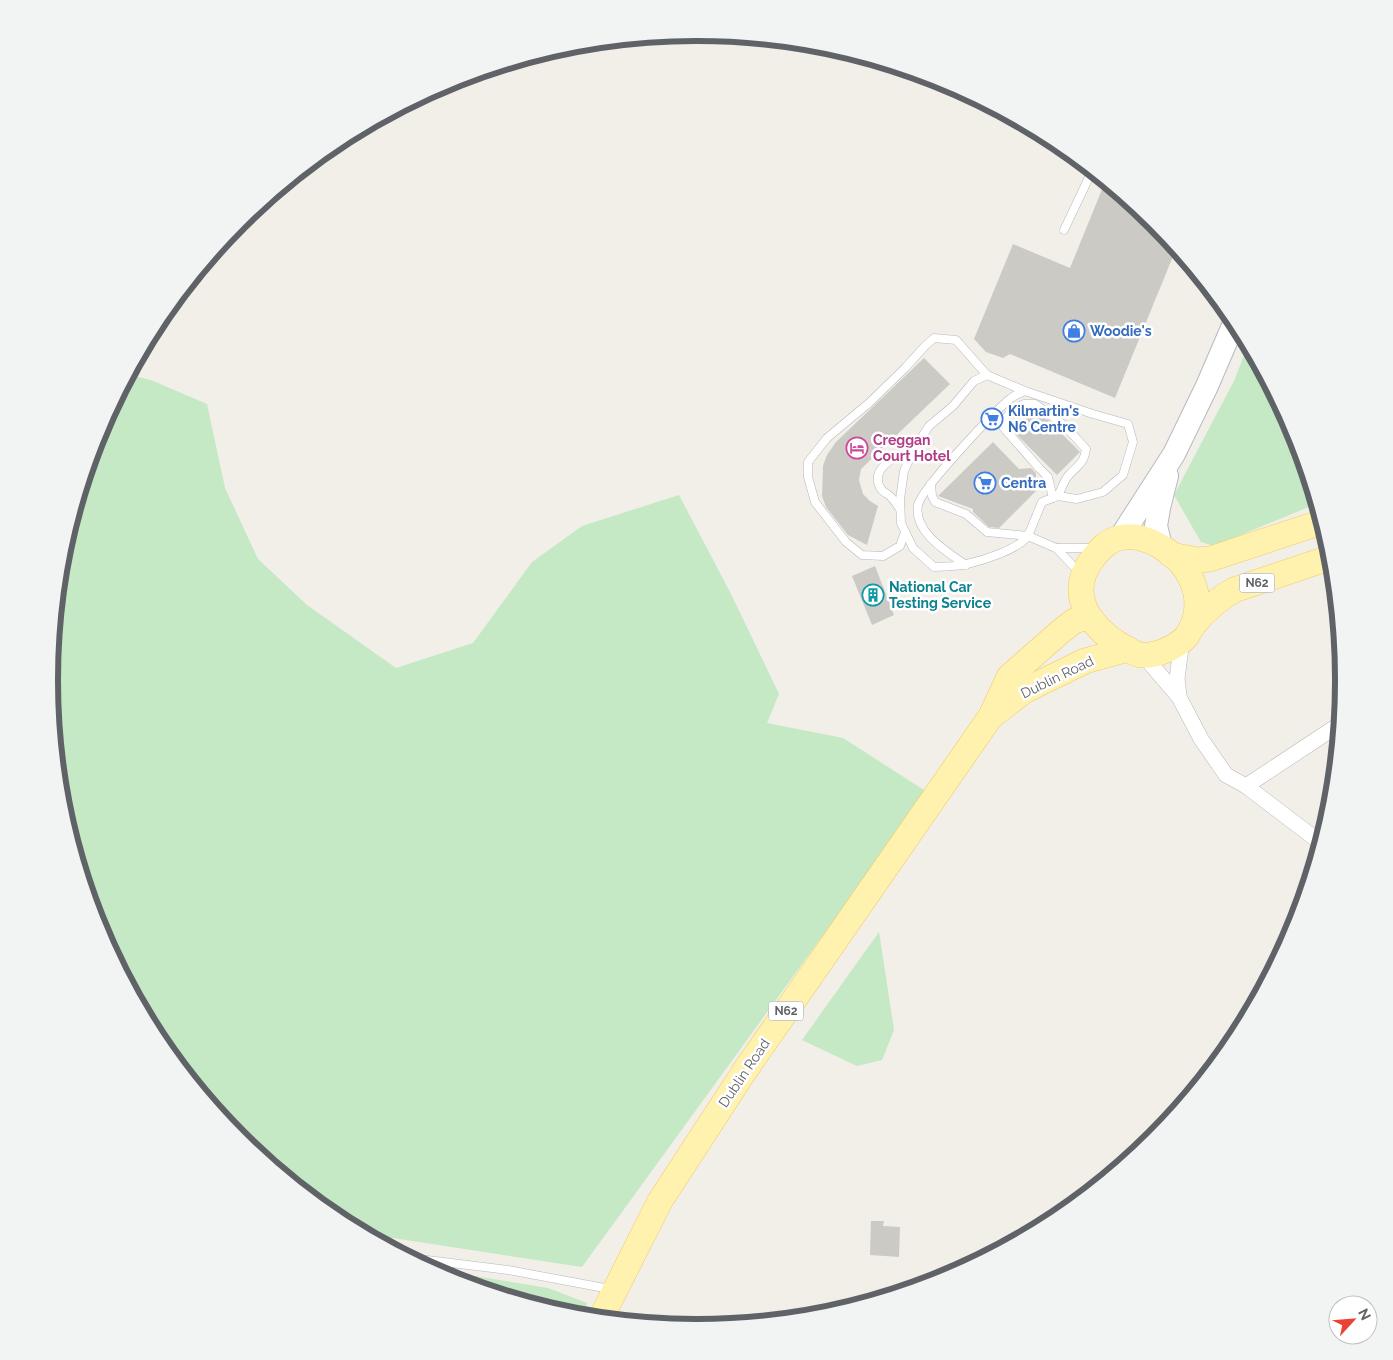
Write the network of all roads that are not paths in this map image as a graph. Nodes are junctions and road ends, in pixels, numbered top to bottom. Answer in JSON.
{"nodes":[{"id":1,"x":1089,"y":177,"type":"edge"},
{"id":2,"x":1064,"y":230,"type":"dead end"},
{"id":3,"x":1231,"y":330,"type":"edge"},
{"id":4,"x":987,"y":375,"type":"junction"},
{"id":5,"x":1025,"y":391,"type":"junction"},
{"id":6,"x":916,"y":447,"type":"junction"},
{"id":7,"x":1174,"y":454,"type":"junction"},
{"id":8,"x":931,"y":484,"type":"junction"},
{"id":9,"x":1055,"y":497,"type":"junction"},
{"id":10,"x":900,"y":510,"type":"junction"},
{"id":11,"x":1315,"y":524,"type":"edge"},
{"id":12,"x":906,"y":532,"type":"junction"},
{"id":13,"x":1028,"y":536,"type":"junction"},
{"id":14,"x":1111,"y":542,"type":"junction"},
{"id":15,"x":1056,"y":548,"type":"junction"},
{"id":16,"x":1166,"y":551,"type":"junction"},
{"id":17,"x":1324,"y":560,"type":"edge"},
{"id":18,"x":966,"y":565,"type":"junction"},
{"id":19,"x":1082,"y":576,"type":"junction"},
{"id":20,"x":1088,"y":617,"type":"junction"},
{"id":21,"x":1187,"y":633,"type":"junction"},
{"id":22,"x":1135,"y":652,"type":"junction"},
{"id":23,"x":1180,"y":698,"type":"junction"},
{"id":24,"x":991,"y":716,"type":"junction"},
{"id":25,"x":1333,"y":728,"type":"edge"},
{"id":26,"x":1246,"y":786,"type":"junction"},
{"id":27,"x":1315,"y":837,"type":"edge"},
{"id":28,"x":431,"y":1260,"type":"edge"},
{"id":29,"x":615,"y":1290,"type":"junction"},
{"id":30,"x":604,"y":1312,"type":"edge"}],
"edges":[{"from":1,"to":2,"type":"lane"},
{"from":3,"to":7,"type":"main road"},
{"from":4,"to":5,"type":"lane"},
{"from":4,"to":6,"type":"lane"},
{"from":4,"to":12,"type":"lane"},
{"from":5,"to":8,"type":"lane"},
{"from":5,"to":9,"type":"lane"},
{"from":6,"to":10,"type":"lane"},
{"from":6,"to":10,"type":"lane"},
{"from":7,"to":14,"type":"main road"},
{"from":7,"to":16,"type":"main road"},
{"from":8,"to":13,"type":"lane"},
{"from":8,"to":18,"type":"lane"},
{"from":9,"to":9,"type":"lane"},
{"from":9,"to":13,"type":"lane"},
{"from":10,"to":12,"type":"lane"},
{"from":11,"to":16,"type":"main road"},
{"from":12,"to":18,"type":"lane"},
{"from":13,"to":15,"type":"lane"},
{"from":13,"to":18,"type":"lane"},
{"from":14,"to":15,"type":"lane"},
{"from":14,"to":16,"type":"main road"},
{"from":14,"to":19,"type":"main road"},
{"from":15,"to":19,"type":"lane"},
{"from":16,"to":21,"type":"main road"},
{"from":17,"to":21,"type":"main road","number":"N62"},
{"from":19,"to":20,"type":"main road"},
{"from":20,"to":22,"type":"main road"},
{"from":20,"to":24,"type":"main road","name":"Dublin Road","number":"N62"},
{"from":21,"to":22,"type":"main road","number":"N62"},
{"from":21,"to":23,"type":"street"},
{"from":22,"to":23,"type":"street"},
{"from":22,"to":24,"type":"main road","name":"Dublin Road","number":"N62"},
{"from":23,"to":26,"type":"street"},
{"from":24,"to":29,"type":"main road","name":"Dublin Road","number":"N62"},
{"from":25,"to":26,"type":"street"},
{"from":26,"to":27,"type":"street"},
{"from":28,"to":29,"type":"lane"},
{"from":29,"to":30,"type":"main road","name":"Dublin Road","number":"N62"}]}
